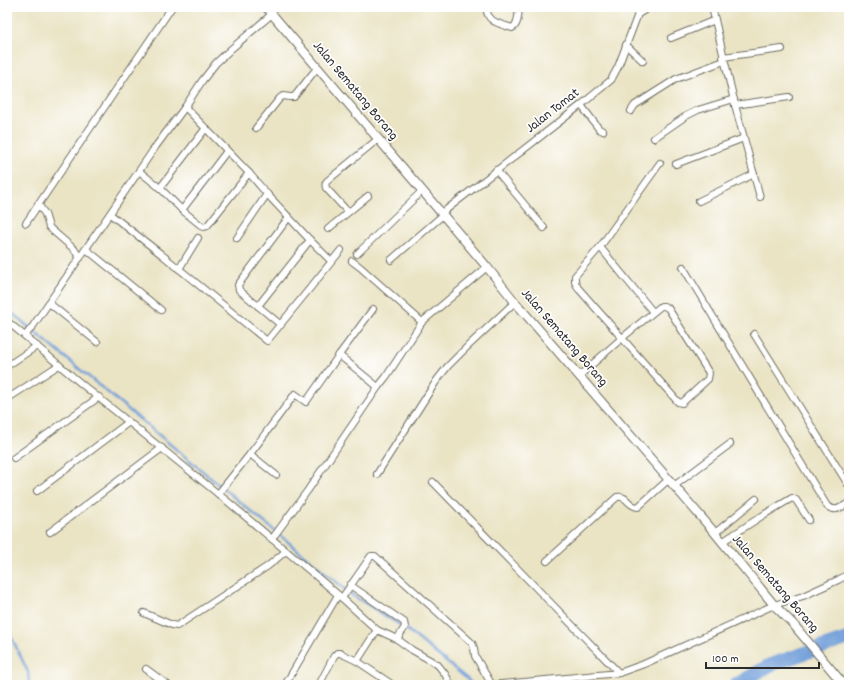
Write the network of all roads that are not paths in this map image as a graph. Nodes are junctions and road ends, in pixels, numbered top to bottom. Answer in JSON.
{"nodes":[{"id":1,"x":172,"y":7,"type":"edge"},
{"id":2,"x":266,"y":7,"type":"edge"},
{"id":3,"x":487,"y":7,"type":"edge"},
{"id":4,"x":519,"y":7,"type":"edge"},
{"id":5,"x":633,"y":7,"type":"edge"},
{"id":6,"x":650,"y":7,"type":"edge"},
{"id":7,"x":713,"y":7,"type":"edge"},
{"id":8,"x":272,"y":14,"type":"junction"},
{"id":9,"x":638,"y":14,"type":"junction"},
{"id":10,"x":715,"y":20,"type":"junction"},
{"id":11,"x":672,"y":38,"type":"dead end"},
{"id":12,"x":626,"y":45,"type":"junction"},
{"id":13,"x":782,"y":49,"type":"dead end"},
{"id":14,"x":724,"y":59,"type":"junction"},
{"id":15,"x":643,"y":62,"type":"dead end"},
{"id":16,"x":317,"y":68,"type":"junction"},
{"id":17,"x":789,"y":96,"type":"dead end"},
{"id":18,"x":734,"y":102,"type":"junction"},
{"id":19,"x":581,"y":105,"type":"junction"},
{"id":20,"x":185,"y":107,"type":"junction"},
{"id":21,"x":632,"y":110,"type":"dead end"},
{"id":22,"x":206,"y":128,"type":"junction"},
{"id":23,"x":256,"y":128,"type":"dead end"},
{"id":24,"x":603,"y":131,"type":"dead end"},
{"id":25,"x":654,"y":138,"type":"dead end"},
{"id":26,"x":744,"y":138,"type":"junction"},
{"id":27,"x":378,"y":140,"type":"junction"},
{"id":28,"x":227,"y":151,"type":"junction"},
{"id":29,"x":660,"y":162,"type":"dead end"},
{"id":30,"x":676,"y":164,"type":"dead end"},
{"id":31,"x":496,"y":170,"type":"junction"},
{"id":32,"x":139,"y":171,"type":"junction"},
{"id":33,"x":248,"y":173,"type":"junction"},
{"id":34,"x":754,"y":174,"type":"junction"},
{"id":35,"x":160,"y":188,"type":"junction"},
{"id":36,"x":422,"y":191,"type":"junction"},
{"id":37,"x":267,"y":194,"type":"junction"},
{"id":38,"x":368,"y":196,"type":"dead end"},
{"id":39,"x":760,"y":197,"type":"dead end"},
{"id":40,"x":699,"y":201,"type":"dead end"},
{"id":41,"x":38,"y":204,"type":"junction"},
{"id":42,"x":182,"y":210,"type":"junction"},
{"id":43,"x":348,"y":212,"type":"junction"},
{"id":44,"x":110,"y":214,"type":"junction"},
{"id":45,"x":442,"y":214,"type":"junction"},
{"id":46,"x":289,"y":217,"type":"junction"},
{"id":47,"x":26,"y":223,"type":"dead end"},
{"id":48,"x":544,"y":228,"type":"dead end"},
{"id":49,"x":328,"y":229,"type":"dead end"},
{"id":50,"x":198,"y":238,"type":"dead end"},
{"id":51,"x":236,"y":238,"type":"dead end"},
{"id":52,"x":310,"y":240,"type":"junction"},
{"id":53,"x":600,"y":248,"type":"junction"},
{"id":54,"x":86,"y":249,"type":"junction"},
{"id":55,"x":341,"y":250,"type":"dead end"},
{"id":56,"x":357,"y":254,"type":"dead end"},
{"id":57,"x":80,"y":258,"type":"junction"},
{"id":58,"x":391,"y":260,"type":"dead end"},
{"id":59,"x":331,"y":261,"type":"junction"},
{"id":60,"x":352,"y":261,"type":"dead end"},
{"id":61,"x":488,"y":267,"type":"junction"},
{"id":62,"x":683,"y":267,"type":"dead end"},
{"id":63,"x":179,"y":269,"type":"junction"},
{"id":64,"x":515,"y":302,"type":"junction"},
{"id":65,"x":49,"y":303,"type":"junction"},
{"id":66,"x":258,"y":306,"type":"junction"},
{"id":67,"x":372,"y":309,"type":"dead end"},
{"id":68,"x":161,"y":310,"type":"dead end"},
{"id":69,"x":653,"y":312,"type":"junction"},
{"id":70,"x":7,"y":321,"type":"edge"},
{"id":71,"x":422,"y":322,"type":"junction"},
{"id":72,"x":281,"y":324,"type":"junction"},
{"id":73,"x":26,"y":334,"type":"junction"},
{"id":74,"x":754,"y":334,"type":"dead end"},
{"id":75,"x":622,"y":338,"type":"junction"},
{"id":76,"x":97,"y":342,"type":"dead end"},
{"id":77,"x":37,"y":346,"type":"junction"},
{"id":78,"x":339,"y":355,"type":"junction"},
{"id":79,"x":59,"y":365,"type":"junction"},
{"id":80,"x":7,"y":366,"type":"edge"},
{"id":81,"x":579,"y":376,"type":"junction"},
{"id":82,"x":378,"y":388,"type":"junction"},
{"id":83,"x":99,"y":397,"type":"junction"},
{"id":84,"x":7,"y":399,"type":"edge"},
{"id":85,"x":129,"y":422,"type":"junction"},
{"id":86,"x":730,"y":444,"type":"dead end"},
{"id":87,"x":162,"y":448,"type":"junction"},
{"id":88,"x":250,"y":454,"type":"junction"},
{"id":89,"x":14,"y":458,"type":"dead end"},
{"id":90,"x":377,"y":474,"type":"dead end"},
{"id":91,"x":276,"y":475,"type":"dead end"},
{"id":92,"x":668,"y":480,"type":"junction"},
{"id":93,"x":433,"y":482,"type":"dead end"},
{"id":94,"x":674,"y":486,"type":"junction"},
{"id":95,"x":849,"y":486,"type":"edge"},
{"id":96,"x":37,"y":491,"type":"dead end"},
{"id":97,"x":220,"y":492,"type":"junction"},
{"id":98,"x":756,"y":499,"type":"dead end"},
{"id":99,"x":849,"y":503,"type":"edge"},
{"id":100,"x":809,"y":520,"type":"dead end"},
{"id":101,"x":50,"y":532,"type":"dead end"},
{"id":102,"x":715,"y":533,"type":"junction"},
{"id":103,"x":274,"y":537,"type":"junction"},
{"id":104,"x":722,"y":542,"type":"junction"},
{"id":105,"x":286,"y":551,"type":"junction"},
{"id":106,"x":547,"y":561,"type":"dead end"},
{"id":107,"x":849,"y":574,"type":"edge"},
{"id":108,"x":349,"y":586,"type":"junction"},
{"id":109,"x":341,"y":595,"type":"junction"},
{"id":110,"x":774,"y":605,"type":"junction"},
{"id":111,"x":144,"y":613,"type":"dead end"},
{"id":112,"x":376,"y":630,"type":"junction"},
{"id":113,"x":398,"y":636,"type":"junction"},
{"id":114,"x":356,"y":662,"type":"junction"},
{"id":115,"x":146,"y":669,"type":"dead end"},
{"id":116,"x":619,"y":673,"type":"junction"},
{"id":117,"x":168,"y":685,"type":"edge"},
{"id":118,"x":286,"y":685,"type":"edge"},
{"id":119,"x":319,"y":685,"type":"edge"},
{"id":120,"x":393,"y":685,"type":"edge"},
{"id":121,"x":451,"y":685,"type":"edge"},
{"id":122,"x":492,"y":685,"type":"edge"},
{"id":123,"x":844,"y":685,"type":"edge"}],
"edges":[{"from":1,"to":41,"type":"street"},
{"from":2,"to":8,"type":"street","name":"Jalan Sematang Borang"},
{"from":3,"to":4,"type":"street"},
{"from":5,"to":9,"type":"street"},
{"from":6,"to":9,"type":"street"},
{"from":7,"to":10,"type":"street"},
{"from":8,"to":16,"type":"street","name":"Jalan Sematang Borang"},
{"from":8,"to":20,"type":"street"},
{"from":9,"to":12,"type":"street","name":"Jalan Tomat"},
{"from":10,"to":11,"type":"street"},
{"from":10,"to":14,"type":"street"},
{"from":12,"to":15,"type":"street"},
{"from":12,"to":19,"type":"street","name":"Jalan Tomat"},
{"from":13,"to":14,"type":"street"},
{"from":14,"to":18,"type":"street"},
{"from":14,"to":21,"type":"street"},
{"from":16,"to":23,"type":"street"},
{"from":16,"to":27,"type":"street","name":"Jalan Sematang Borang"},
{"from":17,"to":18,"type":"street"},
{"from":18,"to":25,"type":"street"},
{"from":18,"to":26,"type":"street"},
{"from":19,"to":24,"type":"street"},
{"from":19,"to":31,"type":"street","name":"Jalan Tomat"},
{"from":20,"to":22,"type":"street"},
{"from":20,"to":32,"type":"street"},
{"from":22,"to":28,"type":"street"},
{"from":22,"to":35,"type":"street"},
{"from":26,"to":30,"type":"street"},
{"from":26,"to":34,"type":"street"},
{"from":27,"to":36,"type":"street","name":"Jalan Sematang Borang"},
{"from":27,"to":43,"type":"street"},
{"from":28,"to":33,"type":"street"},
{"from":28,"to":42,"type":"street"},
{"from":29,"to":53,"type":"street"},
{"from":31,"to":45,"type":"street","name":"Jalan Tomat"},
{"from":31,"to":48,"type":"street"},
{"from":32,"to":35,"type":"street"},
{"from":32,"to":44,"type":"street"},
{"from":33,"to":37,"type":"street"},
{"from":33,"to":42,"type":"street"},
{"from":34,"to":39,"type":"street"},
{"from":34,"to":40,"type":"street"},
{"from":35,"to":42,"type":"street"},
{"from":36,"to":45,"type":"street","name":"Jalan Sematang Borang"},
{"from":36,"to":56,"type":"street"},
{"from":37,"to":46,"type":"street"},
{"from":37,"to":51,"type":"street"},
{"from":38,"to":43,"type":"street"},
{"from":41,"to":47,"type":"street"},
{"from":41,"to":57,"type":"street"},
{"from":43,"to":49,"type":"street"},
{"from":44,"to":54,"type":"street"},
{"from":44,"to":63,"type":"street"},
{"from":45,"to":58,"type":"street","name":"Jalan Tomat"},
{"from":45,"to":61,"type":"street","name":"Jalan Sematang Borang"},
{"from":46,"to":52,"type":"street"},
{"from":46,"to":66,"type":"street"},
{"from":50,"to":63,"type":"street"},
{"from":52,"to":59,"type":"street"},
{"from":52,"to":66,"type":"street"},
{"from":53,"to":69,"type":"street"},
{"from":53,"to":75,"type":"street"},
{"from":54,"to":57,"type":"street"},
{"from":54,"to":68,"type":"street"},
{"from":55,"to":59,"type":"street"},
{"from":57,"to":65,"type":"street"},
{"from":59,"to":72,"type":"street"},
{"from":60,"to":71,"type":"street"},
{"from":61,"to":64,"type":"street","name":"Jalan Sematang Borang"},
{"from":61,"to":71,"type":"street"},
{"from":62,"to":99,"type":"street"},
{"from":63,"to":72,"type":"street"},
{"from":64,"to":81,"type":"street","name":"Jalan Sematang Borang"},
{"from":64,"to":90,"type":"street"},
{"from":65,"to":73,"type":"street"},
{"from":65,"to":76,"type":"street"},
{"from":66,"to":72,"type":"street"},
{"from":67,"to":78,"type":"street"},
{"from":69,"to":75,"type":"street"},
{"from":69,"to":75,"type":"street"},
{"from":70,"to":73,"type":"street"},
{"from":71,"to":82,"type":"street"},
{"from":73,"to":77,"type":"street"},
{"from":74,"to":95,"type":"street"},
{"from":75,"to":81,"type":"street"},
{"from":77,"to":79,"type":"street"},
{"from":77,"to":80,"type":"street"},
{"from":78,"to":82,"type":"street"},
{"from":78,"to":88,"type":"street"},
{"from":79,"to":83,"type":"street"},
{"from":79,"to":84,"type":"street"},
{"from":81,"to":92,"type":"street","name":"Jalan Sematang Borang"},
{"from":82,"to":103,"type":"street"},
{"from":83,"to":85,"type":"street"},
{"from":83,"to":89,"type":"street"},
{"from":85,"to":87,"type":"street"},
{"from":85,"to":96,"type":"street"},
{"from":86,"to":94,"type":"street"},
{"from":87,"to":97,"type":"street"},
{"from":87,"to":101,"type":"street"},
{"from":88,"to":91,"type":"street"},
{"from":88,"to":97,"type":"street"},
{"from":92,"to":94,"type":"street","name":"Jalan Sematang Borang"},
{"from":92,"to":106,"type":"street"},
{"from":93,"to":116,"type":"street"},
{"from":94,"to":102,"type":"street","name":"Jalan Sematang Borang"},
{"from":97,"to":103,"type":"street"},
{"from":98,"to":102,"type":"street"},
{"from":100,"to":104,"type":"street"},
{"from":102,"to":104,"type":"street","name":"Jalan Sematang Borang"},
{"from":103,"to":105,"type":"street"},
{"from":104,"to":110,"type":"street","name":"Jalan Sematang Borang"},
{"from":105,"to":109,"type":"street"},
{"from":105,"to":111,"type":"street"},
{"from":107,"to":110,"type":"street"},
{"from":108,"to":109,"type":"street"},
{"from":108,"to":113,"type":"street"},
{"from":108,"to":122,"type":"street"},
{"from":109,"to":112,"type":"street"},
{"from":109,"to":118,"type":"street"},
{"from":110,"to":116,"type":"street"},
{"from":110,"to":123,"type":"street","name":"Jalan Sematang Borang"},
{"from":112,"to":113,"type":"street"},
{"from":112,"to":114,"type":"street"},
{"from":113,"to":121,"type":"street"},
{"from":114,"to":119,"type":"street"},
{"from":114,"to":120,"type":"street"},
{"from":115,"to":117,"type":"street"},
{"from":116,"to":122,"type":"street"}]}
